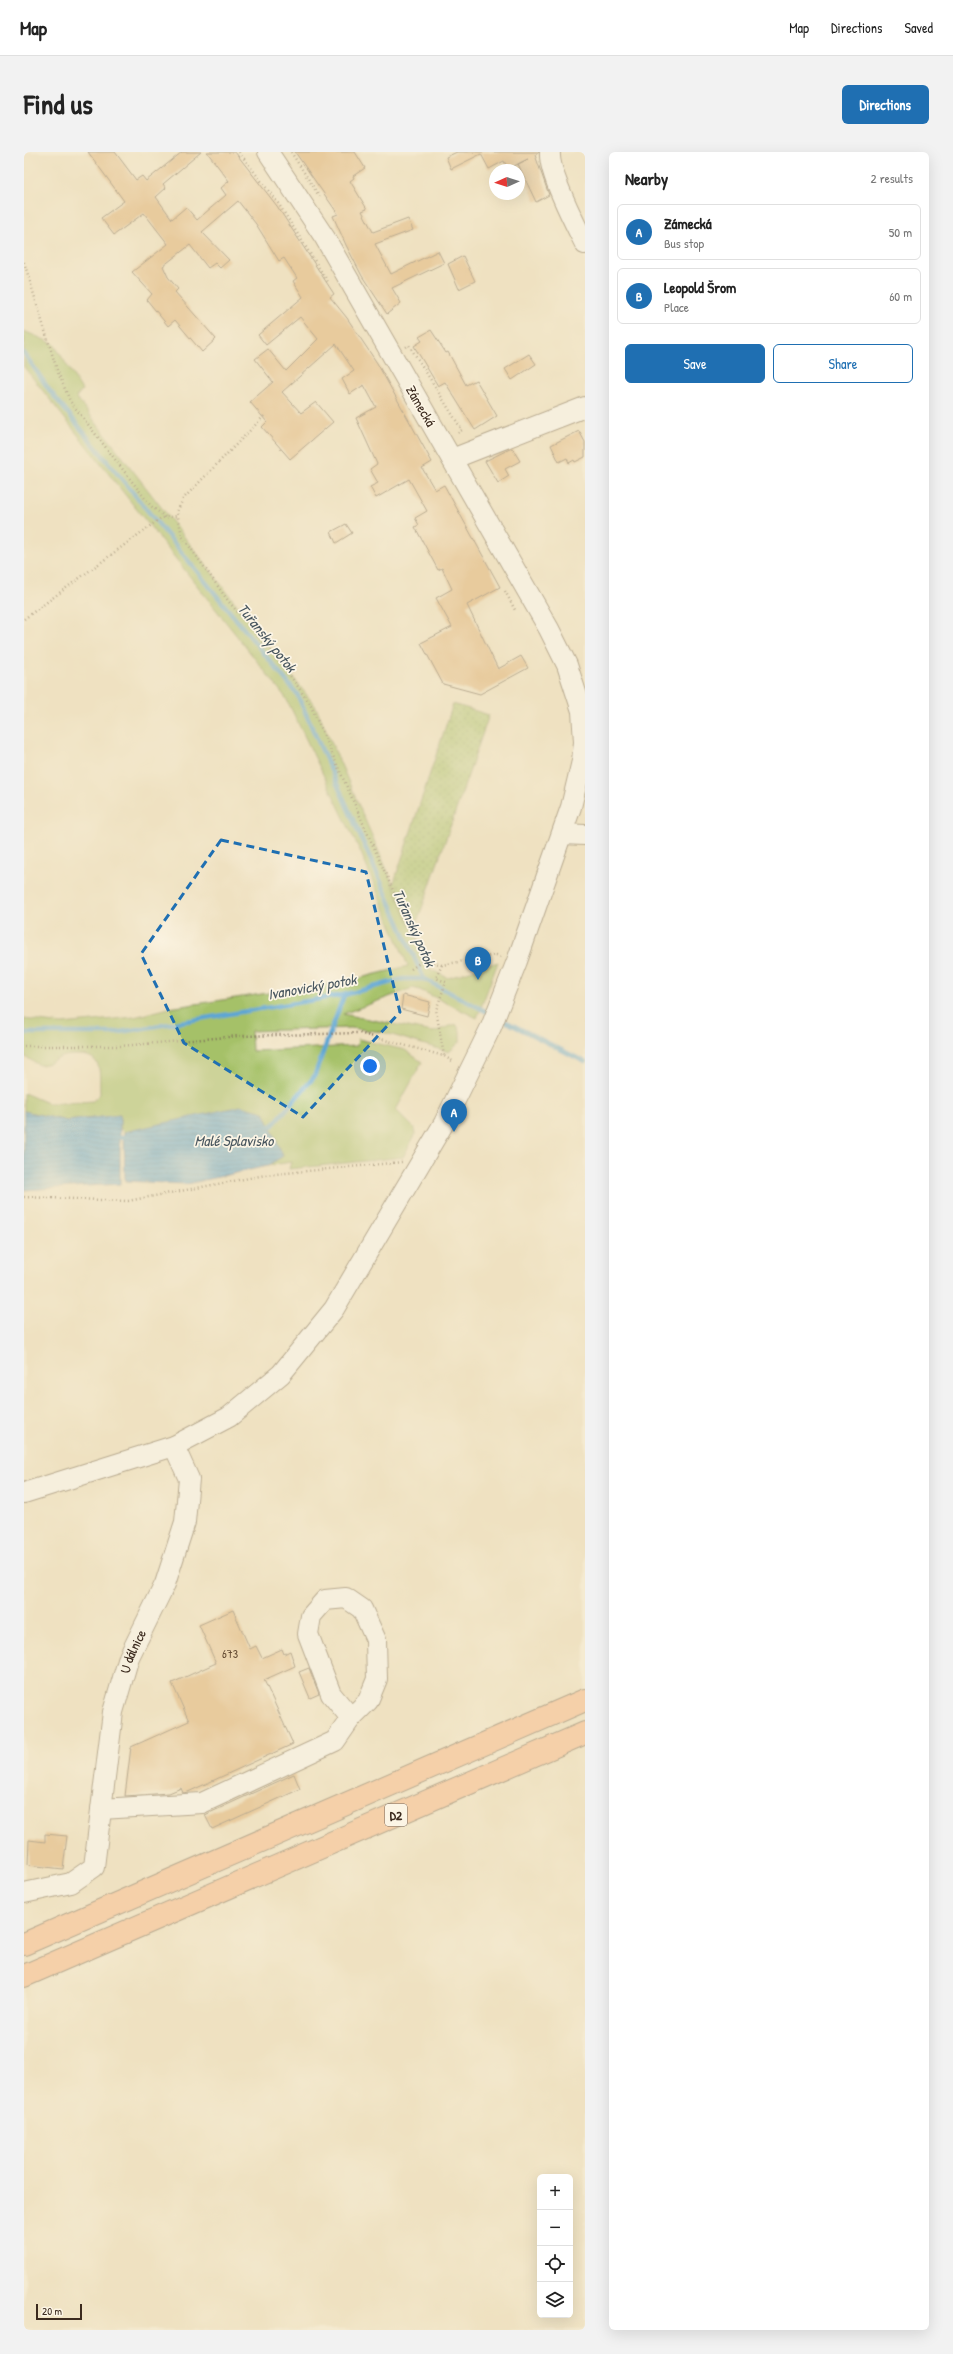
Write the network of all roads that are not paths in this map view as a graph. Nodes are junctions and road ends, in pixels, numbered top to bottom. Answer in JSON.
{"nodes":[{"id":1,"x":268,"y":152,"type":"edge"},
{"id":2,"x":550,"y":152,"type":"edge"},
{"id":3,"x":585,"y":244,"type":"edge"},
{"id":4,"x":585,"y":407,"type":"edge"},
{"id":5,"x":452,"y":459,"type":"junction"},
{"id":6,"x":562,"y":834,"type":"junction"},
{"id":7,"x":585,"y":835,"type":"edge"},
{"id":8,"x":174,"y":1446,"type":"junction"},
{"id":9,"x":24,"y":1493,"type":"edge"},
{"id":10,"x":585,"y":1700,"type":"edge"},
{"id":11,"x":351,"y":1718,"type":"junction"},
{"id":12,"x":585,"y":1733,"type":"edge"},
{"id":13,"x":101,"y":1809,"type":"junction"},
{"id":14,"x":24,"y":1893,"type":"edge"},
{"id":15,"x":24,"y":1944,"type":"edge"},
{"id":16,"x":24,"y":1976,"type":"edge"}],
"edges":[{"from":1,"to":5,"type":"street","name":"Zámecká"},
{"from":2,"to":3,"type":"street"},
{"from":4,"to":5,"type":"street"},
{"from":5,"to":6,"type":"street","name":"Zámecká"},
{"from":6,"to":7,"type":"street"},
{"from":6,"to":8,"type":"street","name":"Zámecká"},
{"from":8,"to":9,"type":"street","name":"Zámecká"},
{"from":8,"to":13,"type":"street","name":"U dálnice"},
{"from":10,"to":15,"type":"highway","number":"D2"},
{"from":11,"to":11,"type":"street"},
{"from":11,"to":13,"type":"street"},
{"from":12,"to":16,"type":"highway","number":"D2"},
{"from":13,"to":14,"type":"street","name":"U dálnice"}]}
